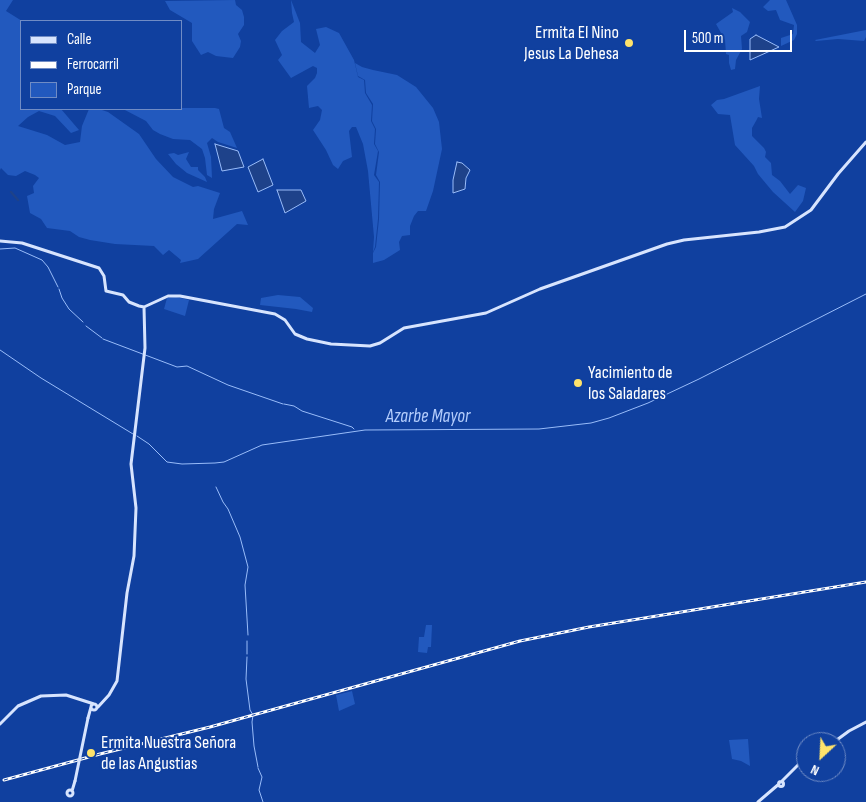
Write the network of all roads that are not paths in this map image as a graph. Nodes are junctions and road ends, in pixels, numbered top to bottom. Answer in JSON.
{"nodes":[{"id":1,"x":866,"y":142,"type":"edge"},
{"id":2,"x":0,"y":241,"type":"edge"},
{"id":3,"x":144,"y":307,"type":"junction"},
{"id":4,"x":94,"y":706,"type":"junction"},
{"id":5,"x":866,"y":722,"type":"edge"},
{"id":6,"x":0,"y":724,"type":"edge"},
{"id":7,"x":846,"y":733,"type":"edge"},
{"id":8,"x":796,"y":767,"type":"edge"},
{"id":9,"x":71,"y":790,"type":"dead end"},
{"id":10,"x":759,"y":802,"type":"edge"}],
"edges":[{"from":1,"to":3,"type":"main road"},
{"from":2,"to":3,"type":"main road"},
{"from":3,"to":4,"type":"main road"},
{"from":4,"to":6,"type":"main road"},
{"from":4,"to":9,"type":"main road","bridge":true},
{"from":5,"to":7,"type":"main road"},
{"from":8,"to":10,"type":"main road"}]}
